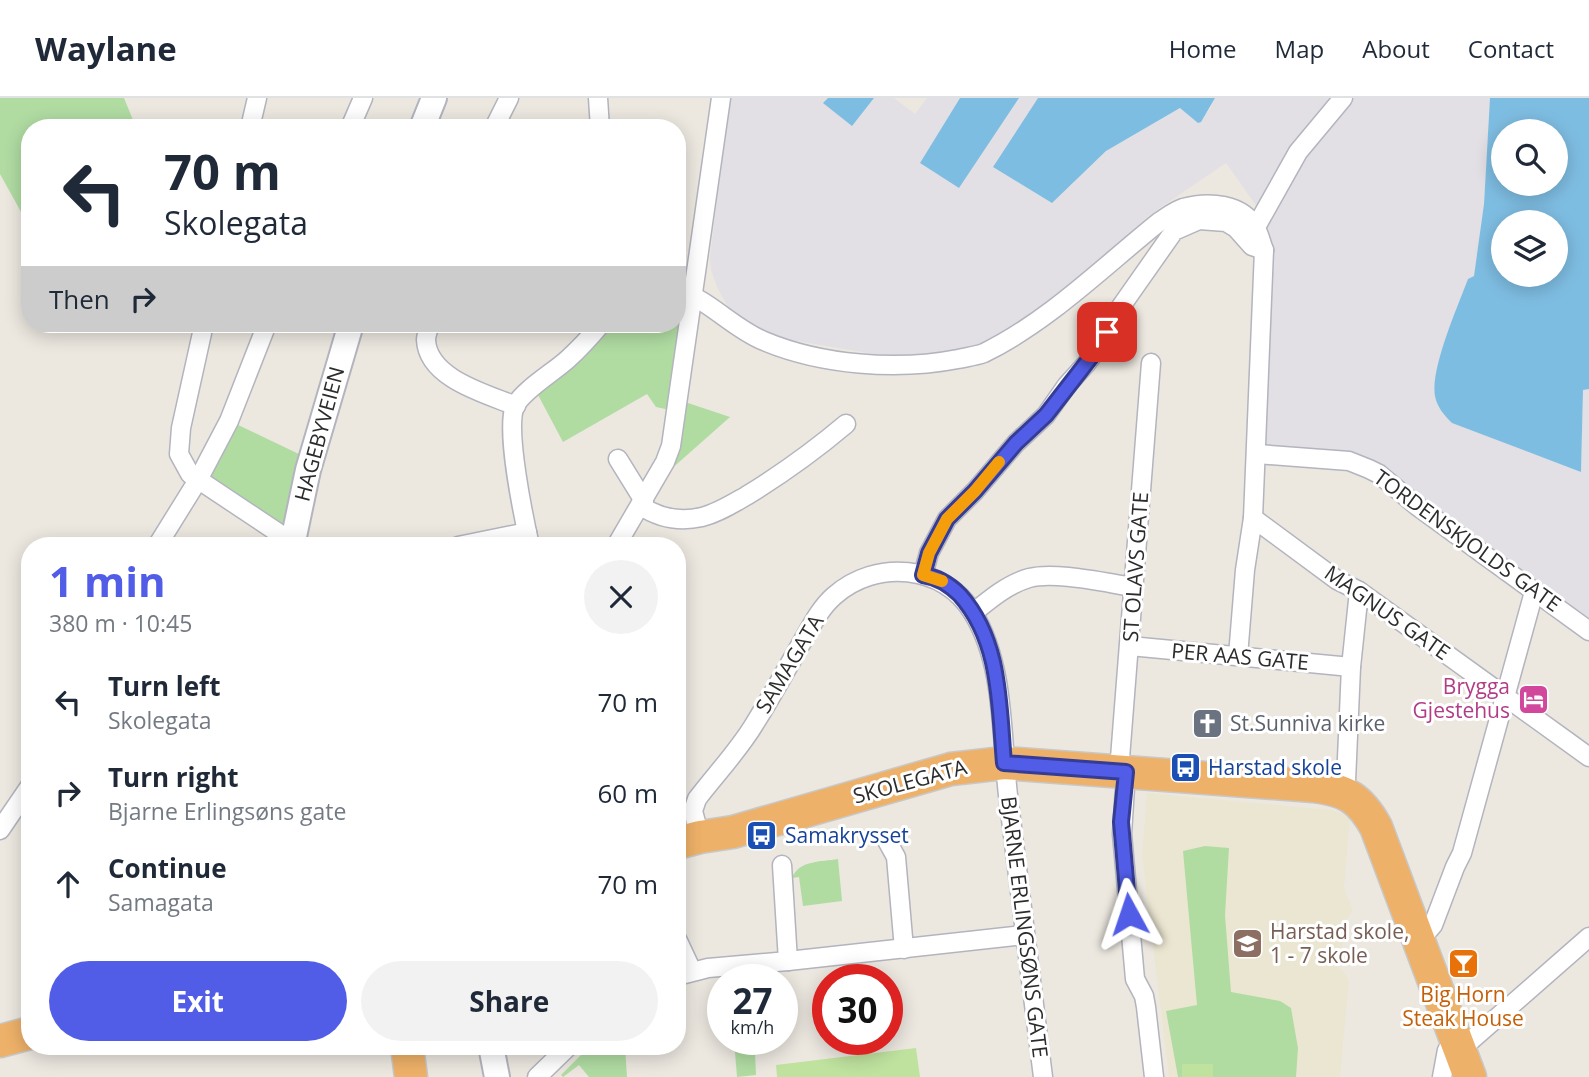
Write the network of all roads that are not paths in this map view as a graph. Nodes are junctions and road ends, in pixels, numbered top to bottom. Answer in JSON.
{"nodes":[{"id":1,"x":257,"y":98,"type":"edge"},
{"id":2,"x":363,"y":98,"type":"edge"},
{"id":3,"x":434,"y":98,"type":"edge"},
{"id":4,"x":509,"y":98,"type":"edge"},
{"id":5,"x":598,"y":98,"type":"edge"},
{"id":6,"x":721,"y":98,"type":"edge"},
{"id":7,"x":1343,"y":98,"type":"edge"},
{"id":8,"x":252,"y":119,"type":"edge"},
{"id":9,"x":354,"y":119,"type":"edge"},
{"id":10,"x":426,"y":119,"type":"edge"},
{"id":11,"x":498,"y":119,"type":"edge"},
{"id":12,"x":599,"y":119,"type":"edge"},
{"id":13,"x":1256,"y":227,"type":"junction"},
{"id":14,"x":1264,"y":250,"type":"junction"},
{"id":15,"x":686,"y":292,"type":"edge"},
{"id":16,"x":202,"y":333,"type":"edge"},
{"id":17,"x":263,"y":333,"type":"edge"},
{"id":18,"x":348,"y":333,"type":"edge"},
{"id":19,"x":428,"y":333,"type":"edge"},
{"id":20,"x":593,"y":333,"type":"edge"},
{"id":21,"x":682,"y":333,"type":"edge"},
{"id":22,"x":1151,"y":363,"type":"dead end"},
{"id":23,"x":516,"y":406,"type":"junction"},
{"id":24,"x":846,"y":424,"type":"dead end"},
{"id":25,"x":1257,"y":454,"type":"junction"},
{"id":26,"x":618,"y":459,"type":"dead end"},
{"id":27,"x":198,"y":480,"type":"junction"},
{"id":28,"x":642,"y":504,"type":"junction"},
{"id":29,"x":1253,"y":518,"type":"junction"},
{"id":30,"x":163,"y":537,"type":"edge"},
{"id":31,"x":283,"y":537,"type":"edge"},
{"id":32,"x":296,"y":537,"type":"edge"},
{"id":33,"x":528,"y":537,"type":"edge"},
{"id":34,"x":622,"y":537,"type":"edge"},
{"id":35,"x":923,"y":575,"type":"junction"},
{"id":36,"x":1134,"y":587,"type":"junction"},
{"id":37,"x":1359,"y":591,"type":"junction"},
{"id":38,"x":1534,"y":592,"type":"junction"},
{"id":39,"x":974,"y":613,"type":"junction"},
{"id":40,"x":1589,"y":631,"type":"edge"},
{"id":41,"x":1130,"y":646,"type":"junction"},
{"id":42,"x":1238,"y":656,"type":"junction"},
{"id":43,"x":1351,"y":667,"type":"junction"},
{"id":44,"x":1505,"y":697,"type":"junction"},
{"id":45,"x":1589,"y":757,"type":"edge"},
{"id":46,"x":1004,"y":763,"type":"junction"},
{"id":47,"x":1123,"y":771,"type":"junction"},
{"id":48,"x":1342,"y":791,"type":"junction"},
{"id":49,"x":21,"y":799,"type":"edge"},
{"id":50,"x":0,"y":830,"type":"edge"},
{"id":51,"x":733,"y":832,"type":"junction"},
{"id":52,"x":886,"y":839,"type":"dead end"},
{"id":53,"x":688,"y":840,"type":"edge"},
{"id":54,"x":686,"y":855,"type":"edge"},
{"id":55,"x":782,"y":864,"type":"dead end"},
{"id":56,"x":1024,"y":935,"type":"junction"},
{"id":57,"x":1417,"y":937,"type":"junction"},
{"id":58,"x":1589,"y":937,"type":"edge"},
{"id":59,"x":904,"y":949,"type":"junction"},
{"id":60,"x":788,"y":961,"type":"junction"},
{"id":61,"x":686,"y":973,"type":"edge"},
{"id":62,"x":21,"y":1035,"type":"edge"},
{"id":63,"x":0,"y":1041,"type":"edge"},
{"id":64,"x":408,"y":1055,"type":"edge"},
{"id":65,"x":493,"y":1055,"type":"edge"},
{"id":66,"x":560,"y":1055,"type":"edge"},
{"id":67,"x":1463,"y":1057,"type":"edge"},
{"id":68,"x":411,"y":1077,"type":"edge"},
{"id":69,"x":497,"y":1077,"type":"edge"},
{"id":70,"x":537,"y":1077,"type":"edge"},
{"id":71,"x":1043,"y":1077,"type":"edge"},
{"id":72,"x":1154,"y":1077,"type":"edge"},
{"id":73,"x":1442,"y":1077,"type":"edge"}],
"edges":[{"from":1,"to":8,"type":"street"},
{"from":2,"to":9,"type":"street"},
{"from":3,"to":10,"type":"main road"},
{"from":4,"to":11,"type":"street"},
{"from":5,"to":12,"type":"street"},
{"from":6,"to":15,"type":"street"},
{"from":7,"to":13,"type":"street"},
{"from":13,"to":14,"type":"street"},
{"from":13,"to":15,"type":"street"},
{"from":14,"to":25,"type":"street"},
{"from":14,"to":35,"type":"street"},
{"from":16,"to":27,"type":"street"},
{"from":17,"to":27,"type":"street"},
{"from":18,"to":32,"type":"main road","name":"HAGEBYVEIEN"},
{"from":19,"to":23,"type":"street"},
{"from":20,"to":23,"type":"street"},
{"from":21,"to":28,"type":"street"},
{"from":22,"to":36,"type":"street","name":"ST OLAVS GATE"},
{"from":23,"to":33,"type":"street"},
{"from":24,"to":28,"type":"street"},
{"from":25,"to":29,"type":"street"},
{"from":25,"to":38,"type":"street","name":"TORDENSKJOLDS GATE"},
{"from":26,"to":28,"type":"street"},
{"from":27,"to":30,"type":"street"},
{"from":27,"to":31,"type":"street"},
{"from":28,"to":34,"type":"street"},
{"from":29,"to":37,"type":"street","name":"MAGNUS GATE"},
{"from":29,"to":42,"type":"street"},
{"from":35,"to":39,"type":"street","name":"SAMAGATA"},
{"from":35,"to":53,"type":"street","name":"SAMAGATA"},
{"from":36,"to":39,"type":"street"},
{"from":36,"to":41,"type":"street","name":"ST OLAVS GATE"},
{"from":37,"to":43,"type":"street"},
{"from":37,"to":44,"type":"street","name":"MAGNUS GATE"},
{"from":38,"to":40,"type":"street","name":"TORDENSKJOLDS GATE"},
{"from":38,"to":44,"type":"street"},
{"from":39,"to":46,"type":"street","name":"BJARNE ERLINGSØNS GATE"},
{"from":41,"to":42,"type":"street","name":"PER AAS GATE"},
{"from":41,"to":47,"type":"street","name":"ST OLAVS GATE"},
{"from":42,"to":43,"type":"street","name":"PER AAS GATE"},
{"from":43,"to":48,"type":"street"},
{"from":44,"to":45,"type":"street","name":"MAGNUS GATE"},
{"from":44,"to":57,"type":"street"},
{"from":46,"to":47,"type":"highway","name":"SKOLEGATA"},
{"from":46,"to":51,"type":"highway","name":"SKOLEGATA"},
{"from":46,"to":56,"type":"street","name":"BJARNE ERLINGSØNS GATE"},
{"from":47,"to":48,"type":"highway","name":"SKOLEGATA"},
{"from":47,"to":72,"type":"street","name":"ST OLAVS GATE"},
{"from":48,"to":57,"type":"highway"},
{"from":49,"to":50,"type":"street"},
{"from":51,"to":53,"type":"highway","name":"SAMAGATA"},
{"from":51,"to":54,"type":"highway"},
{"from":52,"to":59,"type":"street"},
{"from":55,"to":60,"type":"street"},
{"from":56,"to":59,"type":"street"},
{"from":56,"to":71,"type":"street","name":"BJARNE ERLINGSØNS GATE"},
{"from":57,"to":67,"type":"highway"},
{"from":58,"to":67,"type":"street"},
{"from":59,"to":60,"type":"street"},
{"from":60,"to":61,"type":"street"},
{"from":62,"to":63,"type":"highway"},
{"from":64,"to":68,"type":"highway"},
{"from":65,"to":69,"type":"main road"},
{"from":66,"to":70,"type":"street"},
{"from":67,"to":73,"type":"street"}]}
